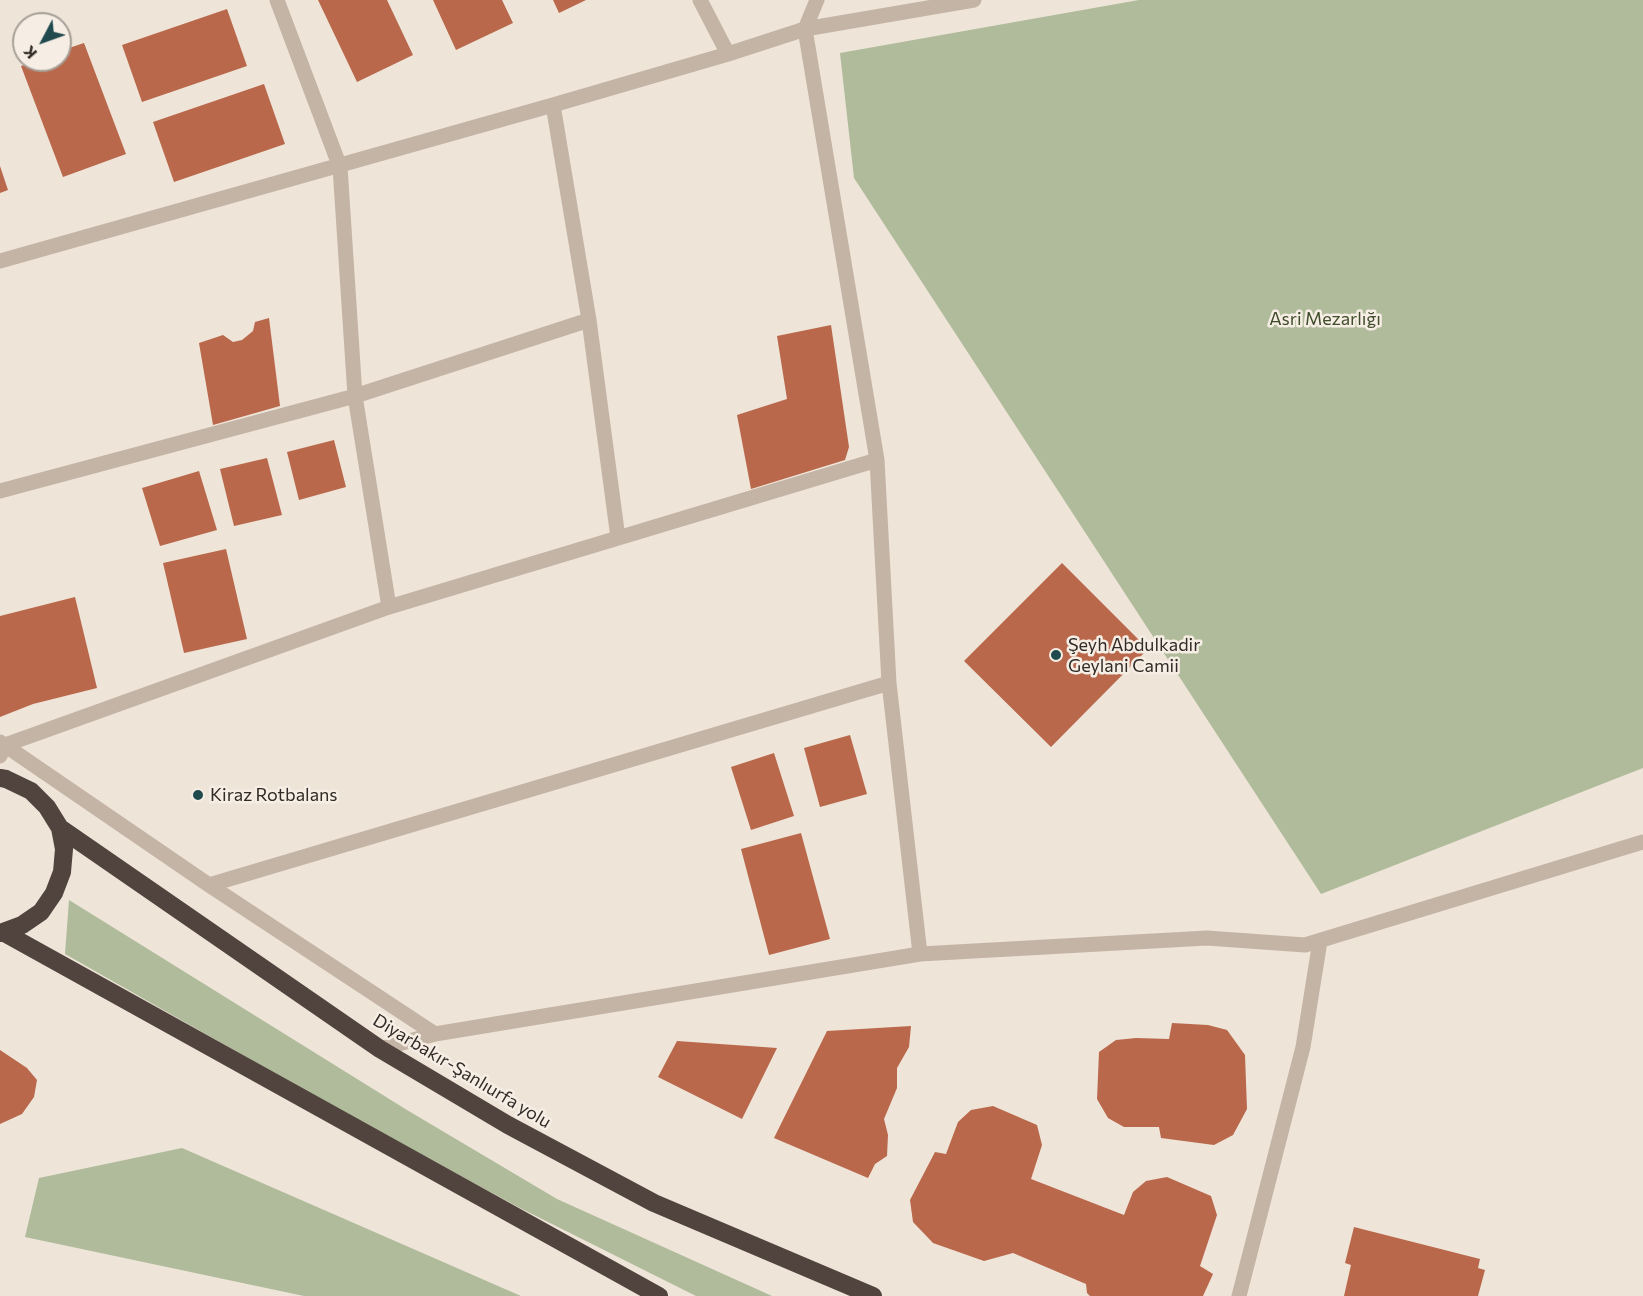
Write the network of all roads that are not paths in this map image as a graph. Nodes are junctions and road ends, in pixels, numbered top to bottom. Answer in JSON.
{"nodes":[{"id":1,"x":277,"y":0,"type":"edge"},
{"id":2,"x":700,"y":0,"type":"edge"},
{"id":3,"x":817,"y":0,"type":"edge"},
{"id":4,"x":974,"y":0,"type":"edge"},
{"id":5,"x":805,"y":29,"type":"junction"},
{"id":6,"x":728,"y":54,"type":"junction"},
{"id":7,"x":553,"y":105,"type":"junction"},
{"id":8,"x":340,"y":167,"type":"junction"},
{"id":9,"x":0,"y":261,"type":"edge"},
{"id":10,"x":589,"y":320,"type":"junction"},
{"id":11,"x":355,"y":396,"type":"junction"},
{"id":12,"x":877,"y":460,"type":"junction"},
{"id":13,"x":0,"y":491,"type":"edge"},
{"id":14,"x":618,"y":538,"type":"junction"},
{"id":15,"x":389,"y":607,"type":"junction"},
{"id":16,"x":889,"y":682,"type":"junction"},
{"id":17,"x":2,"y":748,"type":"edge"},
{"id":18,"x":0,"y":778,"type":"edge"},
{"id":19,"x":60,"y":828,"type":"junction"},
{"id":20,"x":1643,"y":842,"type":"edge"},
{"id":21,"x":209,"y":885,"type":"junction"},
{"id":22,"x":2,"y":932,"type":"edge"},
{"id":23,"x":1320,"y":941,"type":"junction"},
{"id":24,"x":920,"y":954,"type":"junction"},
{"id":25,"x":435,"y":1035,"type":"junction"},
{"id":26,"x":381,"y":1049,"type":"junction"},
{"id":27,"x":659,"y":1296,"type":"edge"},
{"id":28,"x":873,"y":1296,"type":"edge"},
{"id":29,"x":1239,"y":1296,"type":"edge"}],
"edges":[{"from":1,"to":8,"type":"street"},
{"from":2,"to":6,"type":"street"},
{"from":3,"to":5,"type":"street"},
{"from":4,"to":5,"type":"street"},
{"from":5,"to":6,"type":"street"},
{"from":5,"to":12,"type":"street"},
{"from":6,"to":7,"type":"street"},
{"from":7,"to":8,"type":"street"},
{"from":7,"to":10,"type":"street"},
{"from":8,"to":9,"type":"street"},
{"from":8,"to":11,"type":"street"},
{"from":10,"to":11,"type":"street"},
{"from":10,"to":14,"type":"street"},
{"from":11,"to":13,"type":"street"},
{"from":11,"to":15,"type":"street"},
{"from":12,"to":14,"type":"street"},
{"from":12,"to":16,"type":"street"},
{"from":14,"to":15,"type":"street"},
{"from":15,"to":17,"type":"street"},
{"from":16,"to":21,"type":"street"},
{"from":16,"to":24,"type":"street"},
{"from":17,"to":21,"type":"street"},
{"from":18,"to":19,"type":"highway"},
{"from":19,"to":22,"type":"highway"},
{"from":19,"to":26,"type":"highway","name":"Diyarbakır-Şanlıurfa yolu"},
{"from":20,"to":23,"type":"street"},
{"from":21,"to":25,"type":"street"},
{"from":22,"to":27,"type":"highway"},
{"from":23,"to":24,"type":"street"},
{"from":23,"to":29,"type":"street"},
{"from":24,"to":25,"type":"street"},
{"from":25,"to":26,"type":"street"},
{"from":26,"to":28,"type":"highway","name":"Diyarbakır-Şanlıurfa yolu"}]}
